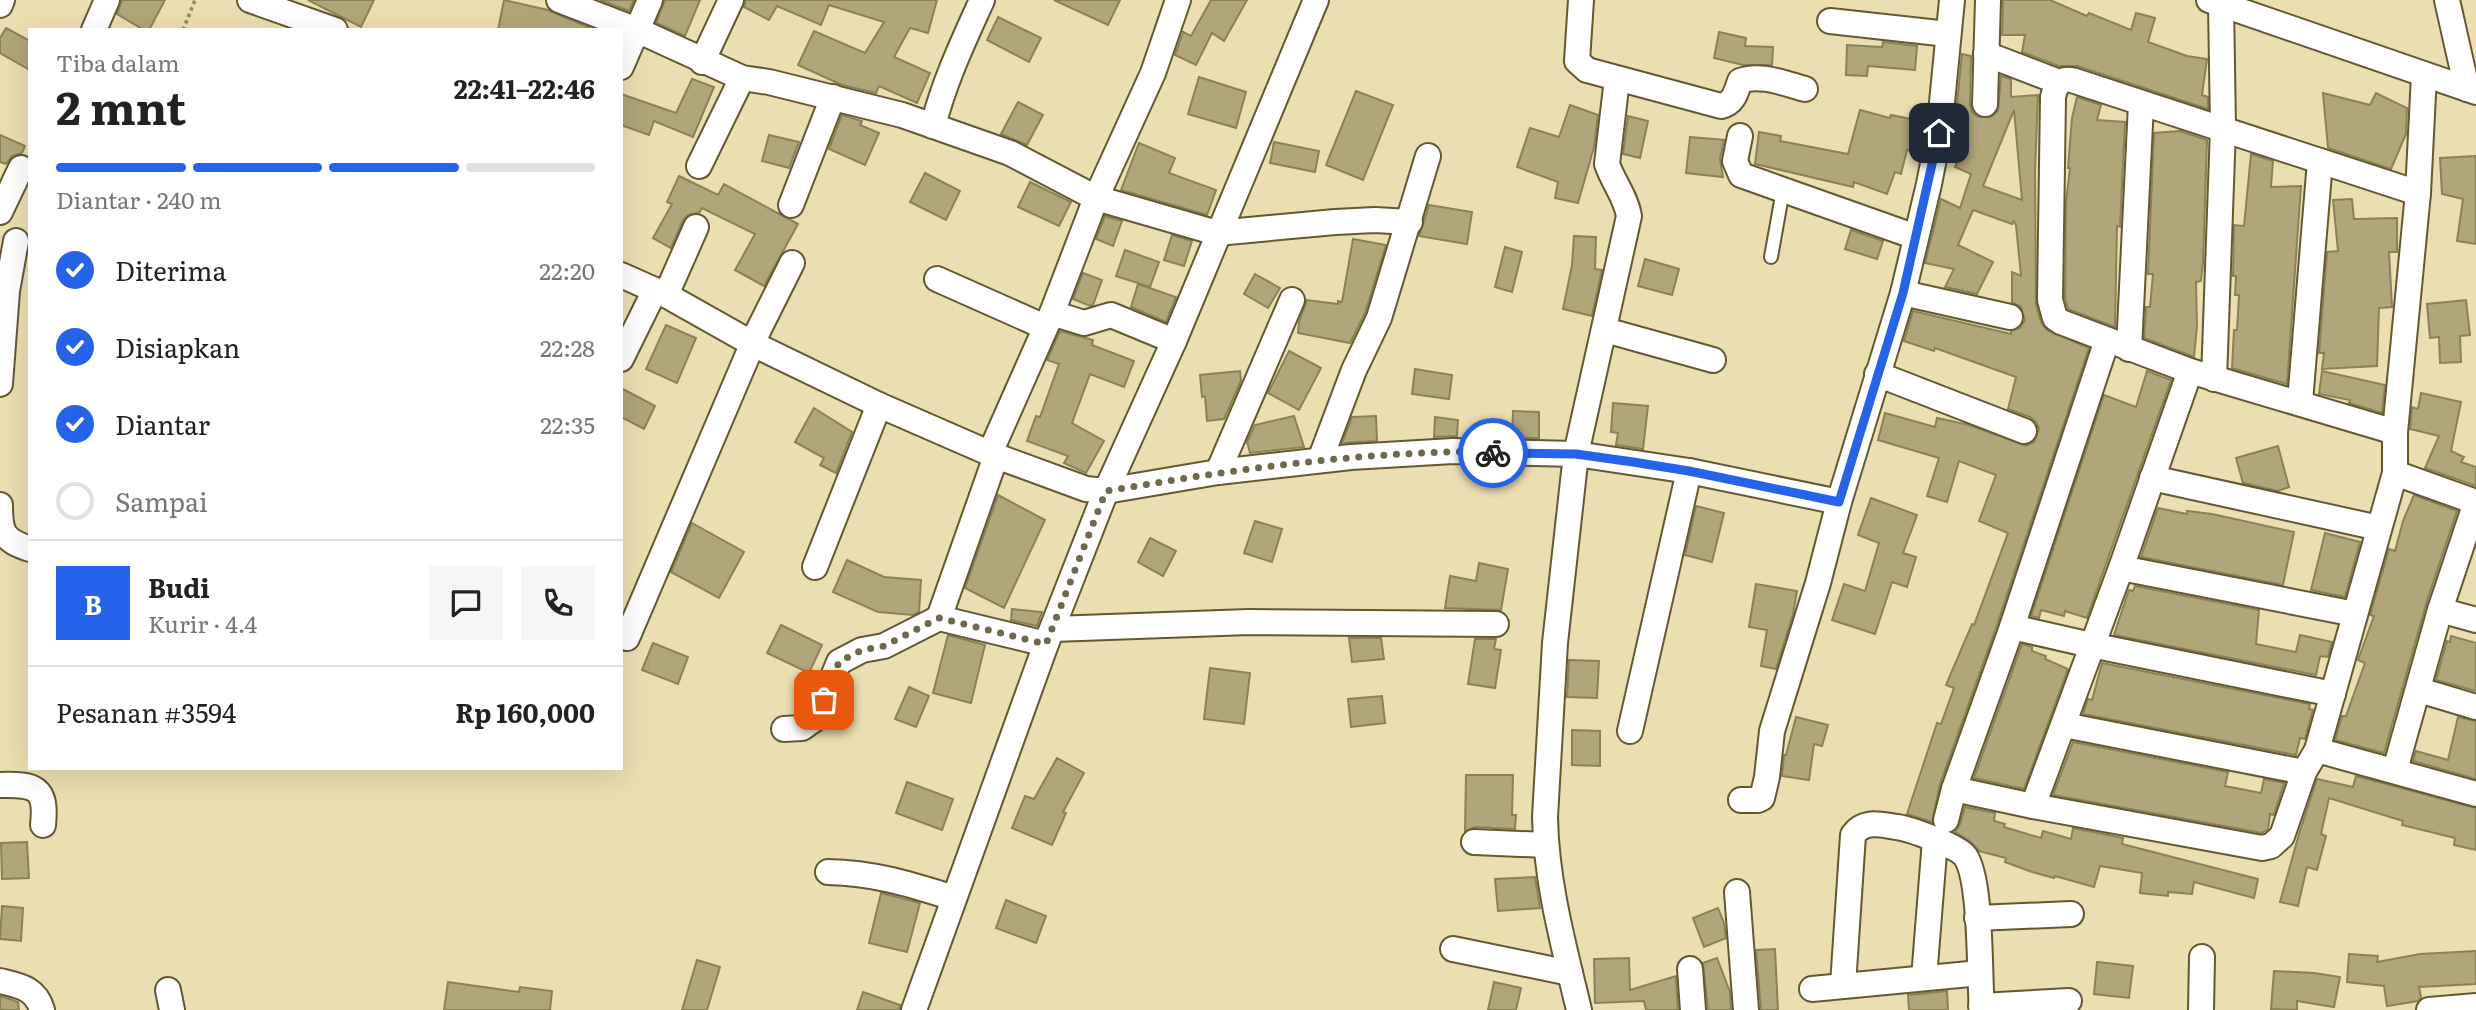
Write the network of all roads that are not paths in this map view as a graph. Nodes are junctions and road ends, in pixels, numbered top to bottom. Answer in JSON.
{"nodes":[{"id":1,"x":107,"y":0,"type":"edge"},
{"id":2,"x":250,"y":0,"type":"edge"},
{"id":3,"x":559,"y":0,"type":"edge"},
{"id":4,"x":650,"y":0,"type":"edge"},
{"id":5,"x":731,"y":0,"type":"edge"},
{"id":6,"x":982,"y":0,"type":"edge"},
{"id":7,"x":1178,"y":0,"type":"edge"},
{"id":8,"x":1316,"y":0,"type":"edge"},
{"id":9,"x":1581,"y":0,"type":"edge"},
{"id":10,"x":1952,"y":0,"type":"edge"},
{"id":11,"x":1988,"y":0,"type":"edge"},
{"id":12,"x":2446,"y":0,"type":"edge"},
{"id":13,"x":2215,"y":2,"type":"edge"},
{"id":14,"x":1830,"y":21,"type":"dead end"},
{"id":15,"x":306,"y":25,"type":"edge"},
{"id":16,"x":95,"y":28,"type":"edge"},
{"id":17,"x":323,"y":28,"type":"edge"},
{"id":18,"x":637,"y":30,"type":"junction"},
{"id":19,"x":1948,"y":34,"type":"junction"},
{"id":20,"x":1986,"y":54,"type":"junction"},
{"id":21,"x":623,"y":62,"type":"edge"},
{"id":22,"x":702,"y":62,"type":"junction"},
{"id":23,"x":2424,"y":75,"type":"junction"},
{"id":24,"x":742,"y":78,"type":"junction"},
{"id":25,"x":1617,"y":79,"type":"junction"},
{"id":26,"x":2059,"y":82,"type":"junction"},
{"id":27,"x":1805,"y":89,"type":"dead end"},
{"id":28,"x":2472,"y":91,"type":"edge"},
{"id":29,"x":832,"y":97,"type":"junction"},
{"id":30,"x":1985,"y":104,"type":"dead end"},
{"id":31,"x":2141,"y":104,"type":"junction"},
{"id":32,"x":933,"y":126,"type":"junction"},
{"id":33,"x":2223,"y":128,"type":"junction"},
{"id":34,"x":1740,"y":136,"type":"dead end"},
{"id":35,"x":1428,"y":156,"type":"dead end"},
{"id":36,"x":2320,"y":161,"type":"junction"},
{"id":37,"x":699,"y":166,"type":"dead end"},
{"id":38,"x":21,"y":168,"type":"dead end"},
{"id":39,"x":1783,"y":190,"type":"junction"},
{"id":40,"x":2418,"y":193,"type":"junction"},
{"id":41,"x":1096,"y":198,"type":"junction"},
{"id":42,"x":791,"y":205,"type":"dead end"},
{"id":43,"x":0,"y":212,"type":"edge"},
{"id":44,"x":1410,"y":222,"type":"junction"},
{"id":45,"x":696,"y":227,"type":"dead end"},
{"id":46,"x":1217,"y":233,"type":"junction"},
{"id":47,"x":1916,"y":236,"type":"junction"},
{"id":48,"x":15,"y":241,"type":"edge"},
{"id":49,"x":1771,"y":257,"type":"dead end"},
{"id":50,"x":792,"y":262,"type":"dead end"},
{"id":51,"x":623,"y":276,"type":"edge"},
{"id":52,"x":937,"y":279,"type":"dead end"},
{"id":53,"x":661,"y":292,"type":"junction"},
{"id":54,"x":1903,"y":293,"type":"junction"},
{"id":55,"x":1292,"y":300,"type":"dead end"},
{"id":56,"x":2010,"y":317,"type":"dead end"},
{"id":57,"x":1049,"y":320,"type":"junction"},
{"id":58,"x":1605,"y":330,"type":"junction"},
{"id":59,"x":1174,"y":341,"type":"junction"},
{"id":60,"x":753,"y":344,"type":"junction"},
{"id":61,"x":2118,"y":344,"type":"junction"},
{"id":62,"x":623,"y":356,"type":"edge"},
{"id":63,"x":1713,"y":360,"type":"dead end"},
{"id":64,"x":2190,"y":371,"type":"junction"},
{"id":65,"x":1877,"y":374,"type":"junction"},
{"id":66,"x":2214,"y":379,"type":"junction"},
{"id":67,"x":0,"y":384,"type":"edge"},
{"id":68,"x":2300,"y":402,"type":"junction"},
{"id":69,"x":879,"y":405,"type":"junction"},
{"id":70,"x":2024,"y":431,"type":"dead end"},
{"id":71,"x":2395,"y":432,"type":"junction"},
{"id":72,"x":1576,"y":454,"type":"junction"},
{"id":73,"x":993,"y":455,"type":"junction"},
{"id":74,"x":1320,"y":460,"type":"junction"},
{"id":75,"x":1689,"y":471,"type":"junction"},
{"id":76,"x":1219,"y":472,"type":"junction"},
{"id":77,"x":2395,"y":473,"type":"junction"},
{"id":78,"x":2152,"y":478,"type":"junction"},
{"id":79,"x":1106,"y":491,"type":"junction"},
{"id":80,"x":1839,"y":502,"type":"junction"},
{"id":81,"x":2476,"y":502,"type":"edge"},
{"id":82,"x":0,"y":505,"type":"edge"},
{"id":83,"x":2379,"y":528,"type":"junction"},
{"id":84,"x":28,"y":548,"type":"edge"},
{"id":85,"x":815,"y":567,"type":"dead end"},
{"id":86,"x":2121,"y":568,"type":"junction"},
{"id":87,"x":2441,"y":610,"type":"junction"},
{"id":88,"x":2355,"y":614,"type":"junction"},
{"id":89,"x":939,"y":618,"type":"junction"},
{"id":90,"x":2476,"y":620,"type":"edge"},
{"id":91,"x":1496,"y":624,"type":"dead end"},
{"id":92,"x":2012,"y":627,"type":"junction"},
{"id":93,"x":1050,"y":636,"type":"junction"},
{"id":94,"x":626,"y":638,"type":"dead end"},
{"id":95,"x":2091,"y":645,"type":"junction"},
{"id":96,"x":2419,"y":690,"type":"junction"},
{"id":97,"x":2333,"y":694,"type":"junction"},
{"id":98,"x":2476,"y":707,"type":"edge"},
{"id":99,"x":2064,"y":725,"type":"junction"},
{"id":100,"x":784,"y":729,"type":"dead end"},
{"id":101,"x":1630,"y":732,"type":"dead end"},
{"id":102,"x":2311,"y":761,"type":"junction"},
{"id":103,"x":2395,"y":770,"type":"junction"},
{"id":104,"x":0,"y":785,"type":"edge"},
{"id":105,"x":1954,"y":789,"type":"junction"},
{"id":106,"x":2476,"y":794,"type":"edge"},
{"id":107,"x":1741,"y":800,"type":"dead end"},
{"id":108,"x":2033,"y":806,"type":"junction"},
{"id":109,"x":43,"y":825,"type":"dead end"},
{"id":110,"x":1940,"y":830,"type":"junction"},
{"id":111,"x":1474,"y":842,"type":"dead end"},
{"id":112,"x":1546,"y":845,"type":"junction"},
{"id":113,"x":828,"y":872,"type":"dead end"},
{"id":114,"x":1737,"y":892,"type":"dead end"},
{"id":115,"x":954,"y":898,"type":"junction"},
{"id":116,"x":2071,"y":914,"type":"dead end"},
{"id":117,"x":1978,"y":918,"type":"junction"},
{"id":118,"x":1453,"y":949,"type":"dead end"},
{"id":119,"x":2202,"y":957,"type":"dead end"},
{"id":120,"x":1690,"y":969,"type":"dead end"},
{"id":121,"x":1570,"y":973,"type":"junction"},
{"id":122,"x":1980,"y":973,"type":"junction"},
{"id":123,"x":1924,"y":978,"type":"junction"},
{"id":124,"x":0,"y":981,"type":"edge"},
{"id":125,"x":1843,"y":985,"type":"junction"},
{"id":126,"x":1812,"y":989,"type":"dead end"},
{"id":127,"x":2069,"y":1001,"type":"dead end"},
{"id":128,"x":2476,"y":1006,"type":"edge"},
{"id":129,"x":1981,"y":1008,"type":"edge"},
{"id":130,"x":42,"y":1010,"type":"edge"},
{"id":131,"x":914,"y":1010,"type":"edge"},
{"id":132,"x":1579,"y":1010,"type":"edge"},
{"id":133,"x":1693,"y":1010,"type":"edge"},
{"id":134,"x":1746,"y":1010,"type":"edge"},
{"id":135,"x":2201,"y":1010,"type":"edge"},
{"id":136,"x":2429,"y":1010,"type":"edge"}],
"edges":[{"from":1,"to":16,"type":"street"},
{"from":2,"to":15,"type":"street"},
{"from":3,"to":18,"type":"street"},
{"from":4,"to":18,"type":"street"},
{"from":5,"to":22,"type":"street"},
{"from":6,"to":32,"type":"street"},
{"from":7,"to":41,"type":"street"},
{"from":8,"to":46,"type":"street"},
{"from":9,"to":25,"type":"street"},
{"from":10,"to":19,"type":"street"},
{"from":11,"to":20,"type":"street"},
{"from":12,"to":28,"type":"street"},
{"from":13,"to":23,"type":"street"},
{"from":13,"to":33,"type":"street"},
{"from":14,"to":19,"type":"street"},
{"from":15,"to":17,"type":"street"},
{"from":18,"to":21,"type":"street"},
{"from":18,"to":22,"type":"street"},
{"from":19,"to":47,"type":"street"},
{"from":20,"to":26,"type":"street"},
{"from":20,"to":30,"type":"street"},
{"from":22,"to":24,"type":"street"},
{"from":23,"to":28,"type":"street"},
{"from":23,"to":40,"type":"street"},
{"from":24,"to":29,"type":"street"},
{"from":24,"to":37,"type":"street"},
{"from":25,"to":27,"type":"street"},
{"from":25,"to":58,"type":"street"},
{"from":26,"to":31,"type":"street"},
{"from":26,"to":61,"type":"street"},
{"from":29,"to":32,"type":"street"},
{"from":29,"to":42,"type":"street"},
{"from":31,"to":33,"type":"street"},
{"from":31,"to":61,"type":"street"},
{"from":32,"to":41,"type":"street"},
{"from":33,"to":36,"type":"street"},
{"from":33,"to":66,"type":"street"},
{"from":34,"to":39,"type":"street"},
{"from":35,"to":44,"type":"street"},
{"from":36,"to":40,"type":"street"},
{"from":36,"to":68,"type":"street"},
{"from":38,"to":43,"type":"street"},
{"from":39,"to":47,"type":"street"},
{"from":39,"to":49,"type":"lane"},
{"from":40,"to":71,"type":"street"},
{"from":41,"to":46,"type":"street"},
{"from":41,"to":57,"type":"street"},
{"from":44,"to":46,"type":"street"},
{"from":44,"to":74,"type":"street"},
{"from":45,"to":53,"type":"street"},
{"from":46,"to":59,"type":"street"},
{"from":47,"to":54,"type":"street"},
{"from":48,"to":67,"type":"street"},
{"from":50,"to":60,"type":"street"},
{"from":51,"to":53,"type":"street"},
{"from":52,"to":57,"type":"street"},
{"from":53,"to":60,"type":"street"},
{"from":53,"to":62,"type":"street"},
{"from":54,"to":56,"type":"street"},
{"from":54,"to":65,"type":"street"},
{"from":55,"to":76,"type":"street"},
{"from":57,"to":59,"type":"street"},
{"from":57,"to":73,"type":"street"},
{"from":58,"to":63,"type":"street"},
{"from":58,"to":72,"type":"street"},
{"from":59,"to":79,"type":"street"},
{"from":60,"to":69,"type":"street"},
{"from":60,"to":94,"type":"street"},
{"from":61,"to":64,"type":"street"},
{"from":61,"to":92,"type":"street"},
{"from":64,"to":66,"type":"street"},
{"from":64,"to":78,"type":"street"},
{"from":65,"to":70,"type":"street"},
{"from":65,"to":80,"type":"street"},
{"from":66,"to":68,"type":"street"},
{"from":68,"to":71,"type":"street"},
{"from":69,"to":73,"type":"street"},
{"from":69,"to":85,"type":"street"},
{"from":71,"to":77,"type":"street"},
{"from":72,"to":74,"type":"street"},
{"from":72,"to":75,"type":"street"},
{"from":72,"to":112,"type":"street"},
{"from":73,"to":79,"type":"street"},
{"from":73,"to":89,"type":"street"},
{"from":74,"to":76,"type":"street"},
{"from":75,"to":80,"type":"street"},
{"from":75,"to":101,"type":"street"},
{"from":76,"to":79,"type":"street"},
{"from":77,"to":81,"type":"street"},
{"from":77,"to":83,"type":"street"},
{"from":78,"to":83,"type":"street"},
{"from":78,"to":86,"type":"street"},
{"from":79,"to":93,"type":"street"},
{"from":80,"to":107,"type":"street"},
{"from":81,"to":87,"type":"street"},
{"from":82,"to":84,"type":"street"},
{"from":83,"to":88,"type":"street"},
{"from":86,"to":88,"type":"street"},
{"from":86,"to":95,"type":"street"},
{"from":87,"to":90,"type":"street"},
{"from":87,"to":96,"type":"street"},
{"from":88,"to":97,"type":"street"},
{"from":89,"to":93,"type":"street"},
{"from":89,"to":100,"type":"street"},
{"from":91,"to":93,"type":"street"},
{"from":92,"to":95,"type":"street"},
{"from":92,"to":105,"type":"street"},
{"from":93,"to":115,"type":"street"},
{"from":95,"to":97,"type":"street"},
{"from":95,"to":99,"type":"street"},
{"from":96,"to":98,"type":"street"},
{"from":96,"to":103,"type":"street"},
{"from":97,"to":102,"type":"street"},
{"from":99,"to":102,"type":"street"},
{"from":99,"to":108,"type":"street"},
{"from":102,"to":103,"type":"street"},
{"from":102,"to":108,"type":"street"},
{"from":103,"to":106,"type":"street"},
{"from":104,"to":109,"type":"street"},
{"from":105,"to":108,"type":"street"},
{"from":105,"to":110,"type":"street"},
{"from":110,"to":117,"type":"street"},
{"from":110,"to":123,"type":"street"},
{"from":110,"to":125,"type":"street"},
{"from":111,"to":112,"type":"street"},
{"from":112,"to":121,"type":"street"},
{"from":113,"to":115,"type":"street"},
{"from":114,"to":134,"type":"street"},
{"from":115,"to":131,"type":"street"},
{"from":116,"to":117,"type":"street"},
{"from":117,"to":122,"type":"street"},
{"from":118,"to":121,"type":"street"},
{"from":119,"to":135,"type":"street"},
{"from":120,"to":133,"type":"street"},
{"from":121,"to":132,"type":"street"},
{"from":122,"to":123,"type":"street"},
{"from":122,"to":129,"type":"street"},
{"from":123,"to":125,"type":"street"},
{"from":124,"to":130,"type":"street"},
{"from":125,"to":126,"type":"street"},
{"from":127,"to":129,"type":"street"},
{"from":128,"to":136,"type":"street"}]}
